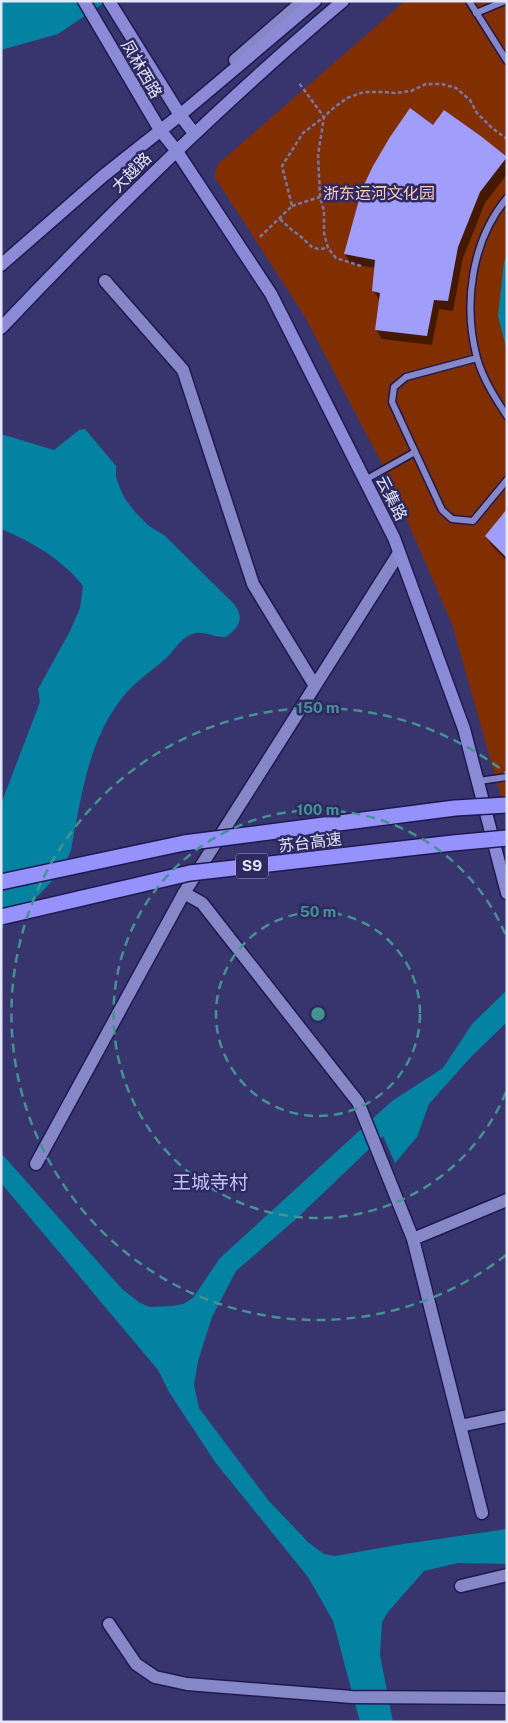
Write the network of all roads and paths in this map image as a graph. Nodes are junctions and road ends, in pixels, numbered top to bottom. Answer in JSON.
{"nodes":[{"id":1,"x":84,"y":1,"type":"edge"},
{"id":2,"x":109,"y":1,"type":"edge"},
{"id":3,"x":303,"y":1,"type":"edge"},
{"id":4,"x":315,"y":1,"type":"edge"},
{"id":5,"x":343,"y":1,"type":"edge"},
{"id":6,"x":469,"y":1,"type":"edge"},
{"id":7,"x":505,"y":1,"type":"edge"},
{"id":8,"x":476,"y":13,"type":"junction"},
{"id":9,"x":507,"y":61,"type":"edge"},
{"id":10,"x":299,"y":83,"type":"dead end"},
{"id":11,"x":180,"y":115,"type":"junction"},
{"id":12,"x":324,"y":117,"type":"junction"},
{"id":13,"x":160,"y":130,"type":"junction"},
{"id":14,"x":194,"y":133,"type":"junction"},
{"id":15,"x":507,"y":139,"type":"edge"},
{"id":16,"x":176,"y":150,"type":"junction"},
{"id":17,"x":320,"y":198,"type":"junction"},
{"id":18,"x":507,"y":198,"type":"edge"},
{"id":19,"x":292,"y":206,"type":"junction"},
{"id":20,"x":280,"y":219,"type":"junction"},
{"id":21,"x":260,"y":237,"type":"dead end"},
{"id":22,"x":328,"y":248,"type":"junction"},
{"id":23,"x":1,"y":266,"type":"edge"},
{"id":24,"x":361,"y":266,"type":"dead end"},
{"id":25,"x":105,"y":282,"type":"dead end"},
{"id":26,"x":1,"y":328,"type":"edge"},
{"id":27,"x":478,"y":358,"type":"junction"},
{"id":28,"x":507,"y":416,"type":"edge"},
{"id":29,"x":415,"y":452,"type":"junction"},
{"id":30,"x":365,"y":480,"type":"junction"},
{"id":31,"x":507,"y":480,"type":"edge"},
{"id":32,"x":399,"y":552,"type":"junction"},
{"id":33,"x":315,"y":686,"type":"junction"},
{"id":34,"x":507,"y":777,"type":"edge"},
{"id":35,"x":479,"y":781,"type":"junction"},
{"id":36,"x":507,"y":805,"type":"edge"},
{"id":37,"x":507,"y":838,"type":"edge"},
{"id":38,"x":1,"y":882,"type":"edge"},
{"id":39,"x":184,"y":893,"type":"junction"},
{"id":40,"x":507,"y":893,"type":"edge"},
{"id":41,"x":1,"y":917,"type":"edge"},
{"id":42,"x":36,"y":1164,"type":"dead end"},
{"id":43,"x":507,"y":1200,"type":"edge"},
{"id":44,"x":413,"y":1239,"type":"junction"},
{"id":45,"x":507,"y":1416,"type":"edge"},
{"id":46,"x":460,"y":1426,"type":"junction"},
{"id":47,"x":482,"y":1513,"type":"dead end"},
{"id":48,"x":507,"y":1575,"type":"edge"},
{"id":49,"x":461,"y":1586,"type":"dead end"},
{"id":50,"x":109,"y":1624,"type":"dead end"},
{"id":51,"x":507,"y":1698,"type":"edge"}],
"edges":[{"from":1,"to":13,"type":"main road","name":"凤林西路"},
{"from":2,"to":11,"type":"main road","name":"凤林西路"},
{"from":3,"to":11,"type":"street"},
{"from":4,"to":11,"type":"main road","name":"大越路"},
{"from":5,"to":14,"type":"main road","name":"大越路"},
{"from":6,"to":8,"type":"lane"},
{"from":7,"to":8,"type":"lane"},
{"from":8,"to":9,"type":"lane"},
{"from":10,"to":12,"type":"path"},
{"from":11,"to":13,"type":"main road","name":"大越路"},
{"from":11,"to":14,"type":"main road","name":"凤林西路"},
{"from":12,"to":15,"type":"path"},
{"from":12,"to":17,"type":"path"},
{"from":12,"to":19,"type":"path"},
{"from":13,"to":16,"type":"main road","name":"凤林西路"},
{"from":13,"to":23,"type":"main road","name":"大越路"},
{"from":14,"to":16,"type":"main road","name":"大越路"},
{"from":16,"to":26,"type":"main road","name":"大越路"},
{"from":16,"to":30,"type":"main road","name":"云集路"},
{"from":17,"to":19,"type":"path"},
{"from":17,"to":22,"type":"path"},
{"from":18,"to":27,"type":"lane"},
{"from":19,"to":20,"type":"path"},
{"from":20,"to":21,"type":"path"},
{"from":20,"to":22,"type":"path"},
{"from":22,"to":24,"type":"path"},
{"from":25,"to":33,"type":"street"},
{"from":27,"to":28,"type":"lane"},
{"from":27,"to":29,"type":"lane"},
{"from":29,"to":30,"type":"lane"},
{"from":29,"to":31,"type":"lane"},
{"from":30,"to":32,"type":"main road","name":"云集路"},
{"from":32,"to":33,"type":"street"},
{"from":32,"to":35,"type":"main road","name":"云集路"},
{"from":33,"to":39,"type":"street"},
{"from":34,"to":35,"type":"lane"},
{"from":35,"to":40,"type":"main road","name":"云集路"},
{"from":36,"to":38,"type":"highway","name":"苏台高速","number":"S9","bridge":true},
{"from":37,"to":41,"type":"highway","name":"苏台高速","number":"S9","bridge":true},
{"from":39,"to":42,"type":"street"},
{"from":39,"to":44,"type":"street"},
{"from":43,"to":44,"type":"street"},
{"from":44,"to":46,"type":"street"},
{"from":45,"to":46,"type":"street"},
{"from":46,"to":47,"type":"street"},
{"from":48,"to":49,"type":"street"},
{"from":50,"to":51,"type":"street"}]}
